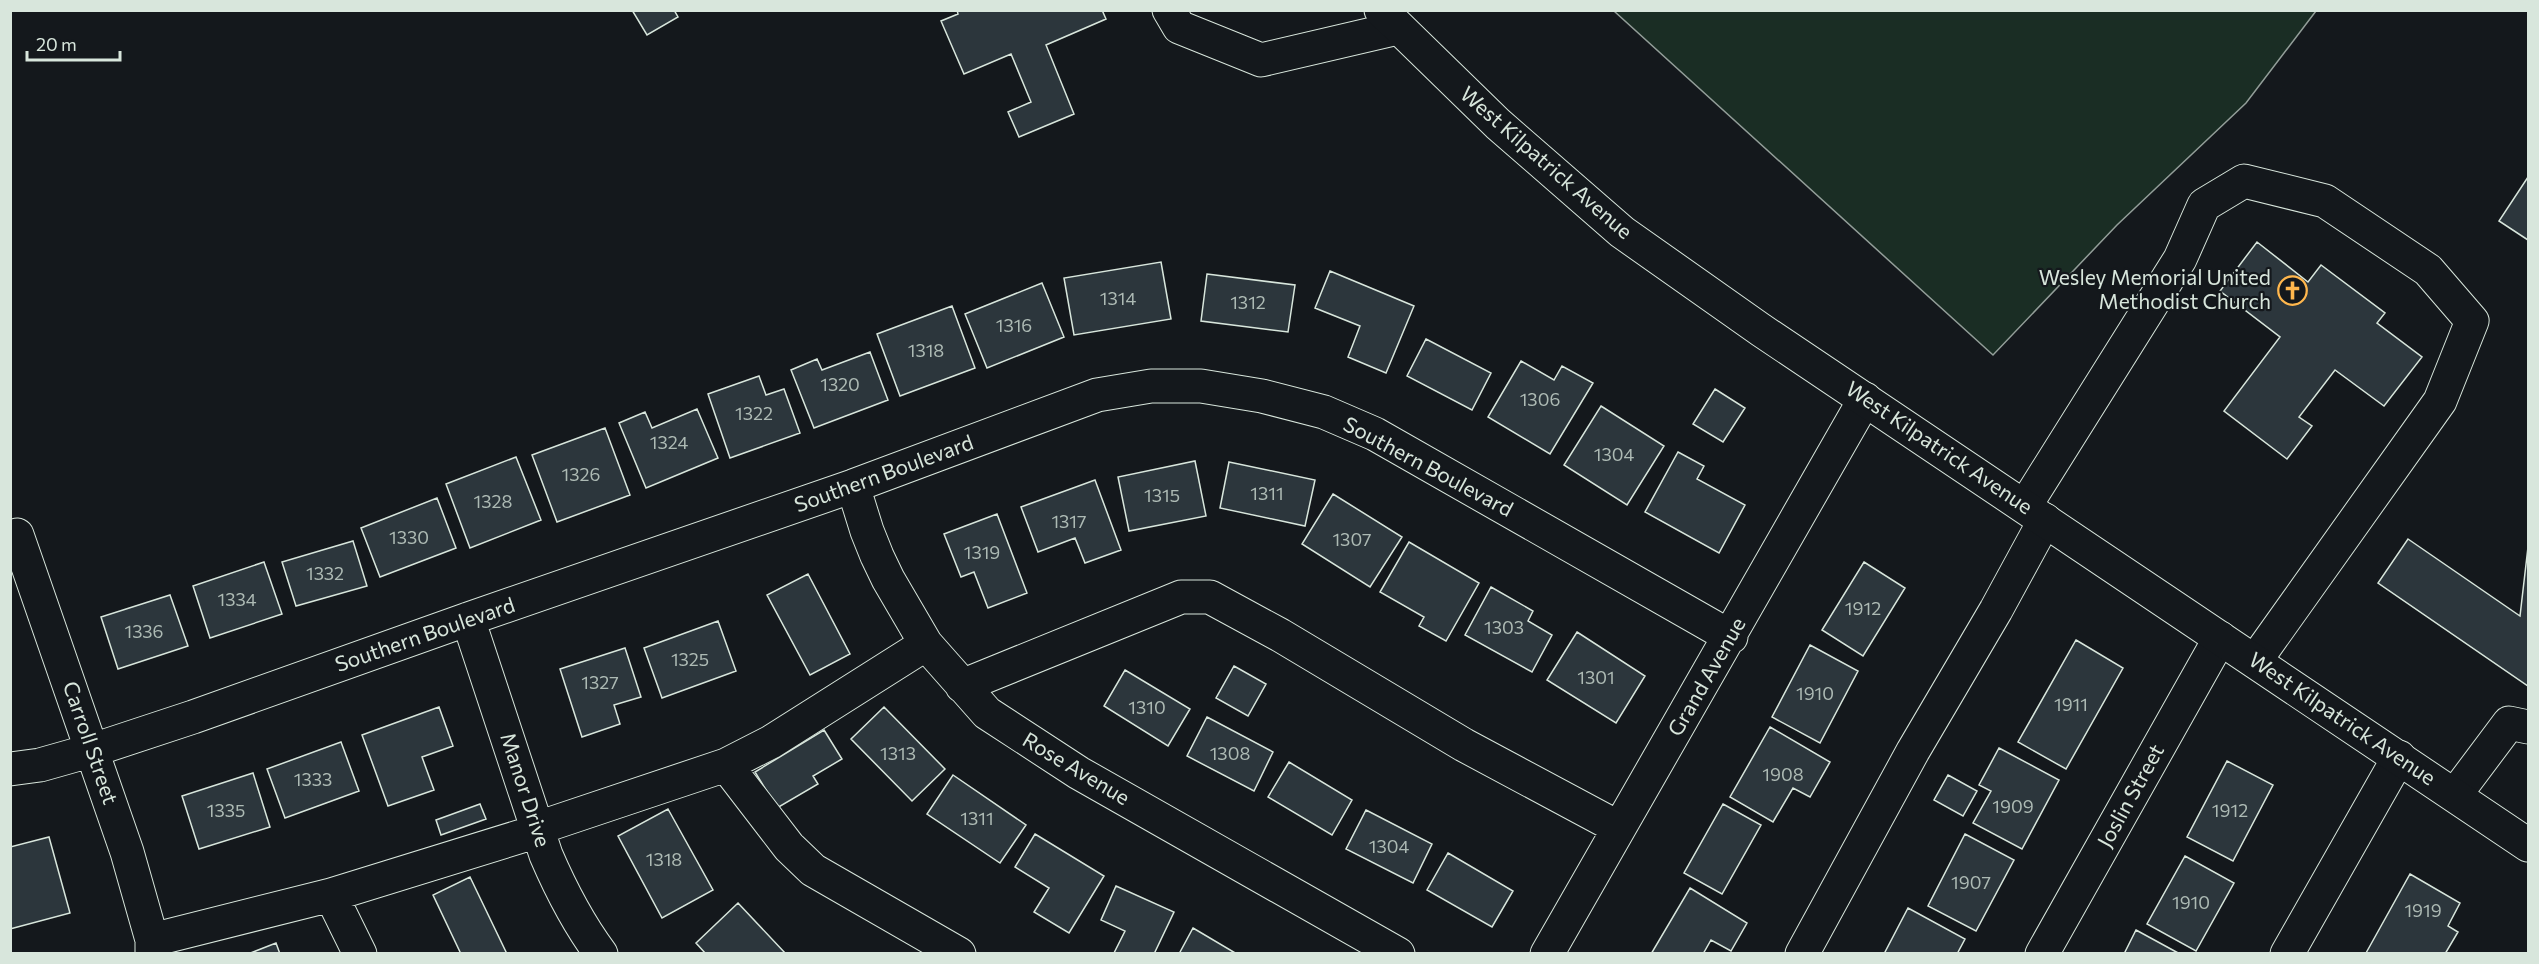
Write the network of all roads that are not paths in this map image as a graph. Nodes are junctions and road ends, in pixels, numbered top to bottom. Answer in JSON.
{"nodes":[{"id":1,"x":1169,"y":10,"type":"edge"},
{"id":2,"x":1390,"y":19,"type":"edge"},
{"id":3,"x":1865,"y":399,"type":"junction"},
{"id":4,"x":853,"y":486,"type":"junction"},
{"id":5,"x":2035,"y":513,"type":"junction"},
{"id":6,"x":17,"y":535,"type":"dead end"},
{"id":7,"x":468,"y":619,"type":"junction"},
{"id":8,"x":1731,"y":637,"type":"junction"},
{"id":9,"x":2220,"y":638,"type":"junction"},
{"id":10,"x":926,"y":644,"type":"junction"},
{"id":11,"x":2255,"y":661,"type":"junction"},
{"id":12,"x":962,"y":686,"type":"junction"},
{"id":13,"x":2529,"y":727,"type":"edge"},
{"id":14,"x":93,"y":750,"type":"junction"},
{"id":15,"x":2399,"y":757,"type":"junction"},
{"id":16,"x":726,"y":765,"type":"junction"},
{"id":17,"x":10,"y":769,"type":"edge"},
{"id":18,"x":2455,"y":795,"type":"junction"},
{"id":19,"x":1619,"y":828,"type":"junction"},
{"id":20,"x":538,"y":829,"type":"junction"},
{"id":21,"x":2529,"y":845,"type":"edge"},
{"id":22,"x":331,"y":895,"type":"junction"},
{"id":23,"x":152,"y":947,"type":"edge"},
{"id":24,"x":360,"y":954,"type":"edge"},
{"id":25,"x":601,"y":954,"type":"edge"},
{"id":26,"x":959,"y":954,"type":"edge"},
{"id":27,"x":1398,"y":954,"type":"edge"},
{"id":28,"x":1546,"y":954,"type":"edge"},
{"id":29,"x":1802,"y":954,"type":"edge"},
{"id":30,"x":2042,"y":954,"type":"edge"},
{"id":31,"x":2287,"y":954,"type":"edge"}],
"edges":[{"from":1,"to":2,"type":"street"},
{"from":2,"to":3,"type":"street","name":"West Kilpatrick Avenue"},
{"from":3,"to":5,"type":"street","name":"West Kilpatrick Avenue"},
{"from":3,"to":8,"type":"street","name":"Grand Avenue"},
{"from":4,"to":7,"type":"street","name":"Southern Boulevard"},
{"from":4,"to":8,"type":"street","name":"Southern Boulevard"},
{"from":4,"to":10,"type":"street","name":"Rose Avenue"},
{"from":5,"to":9,"type":"street","name":"West Kilpatrick Avenue"},
{"from":5,"to":11,"type":"street"},
{"from":5,"to":29,"type":"street"},
{"from":6,"to":14,"type":"street","name":"Carroll Street"},
{"from":7,"to":14,"type":"street","name":"Southern Boulevard"},
{"from":7,"to":20,"type":"street","name":"Manor Drive"},
{"from":8,"to":19,"type":"street","name":"Grand Avenue"},
{"from":9,"to":11,"type":"street","name":"West Kilpatrick Avenue"},
{"from":9,"to":30,"type":"street","name":"Joslin Street"},
{"from":10,"to":12,"type":"street","name":"Rose Avenue"},
{"from":10,"to":16,"type":"street"},
{"from":11,"to":15,"type":"street","name":"West Kilpatrick Avenue"},
{"from":12,"to":19,"type":"street"},
{"from":12,"to":27,"type":"street","name":"Rose Avenue"},
{"from":13,"to":18,"type":"street"},
{"from":14,"to":17,"type":"street","name":"Southern Boulevard"},
{"from":14,"to":23,"type":"street","name":"Carroll Street"},
{"from":15,"to":18,"type":"street","name":"West Kilpatrick Avenue"},
{"from":15,"to":31,"type":"street"},
{"from":16,"to":20,"type":"street"},
{"from":16,"to":26,"type":"street"},
{"from":18,"to":21,"type":"street","name":"West Kilpatrick Avenue"},
{"from":19,"to":28,"type":"street","name":"Grand Avenue"},
{"from":20,"to":22,"type":"street"},
{"from":20,"to":25,"type":"street","name":"Manor Drive"},
{"from":22,"to":23,"type":"street"},
{"from":22,"to":24,"type":"street"}]}
